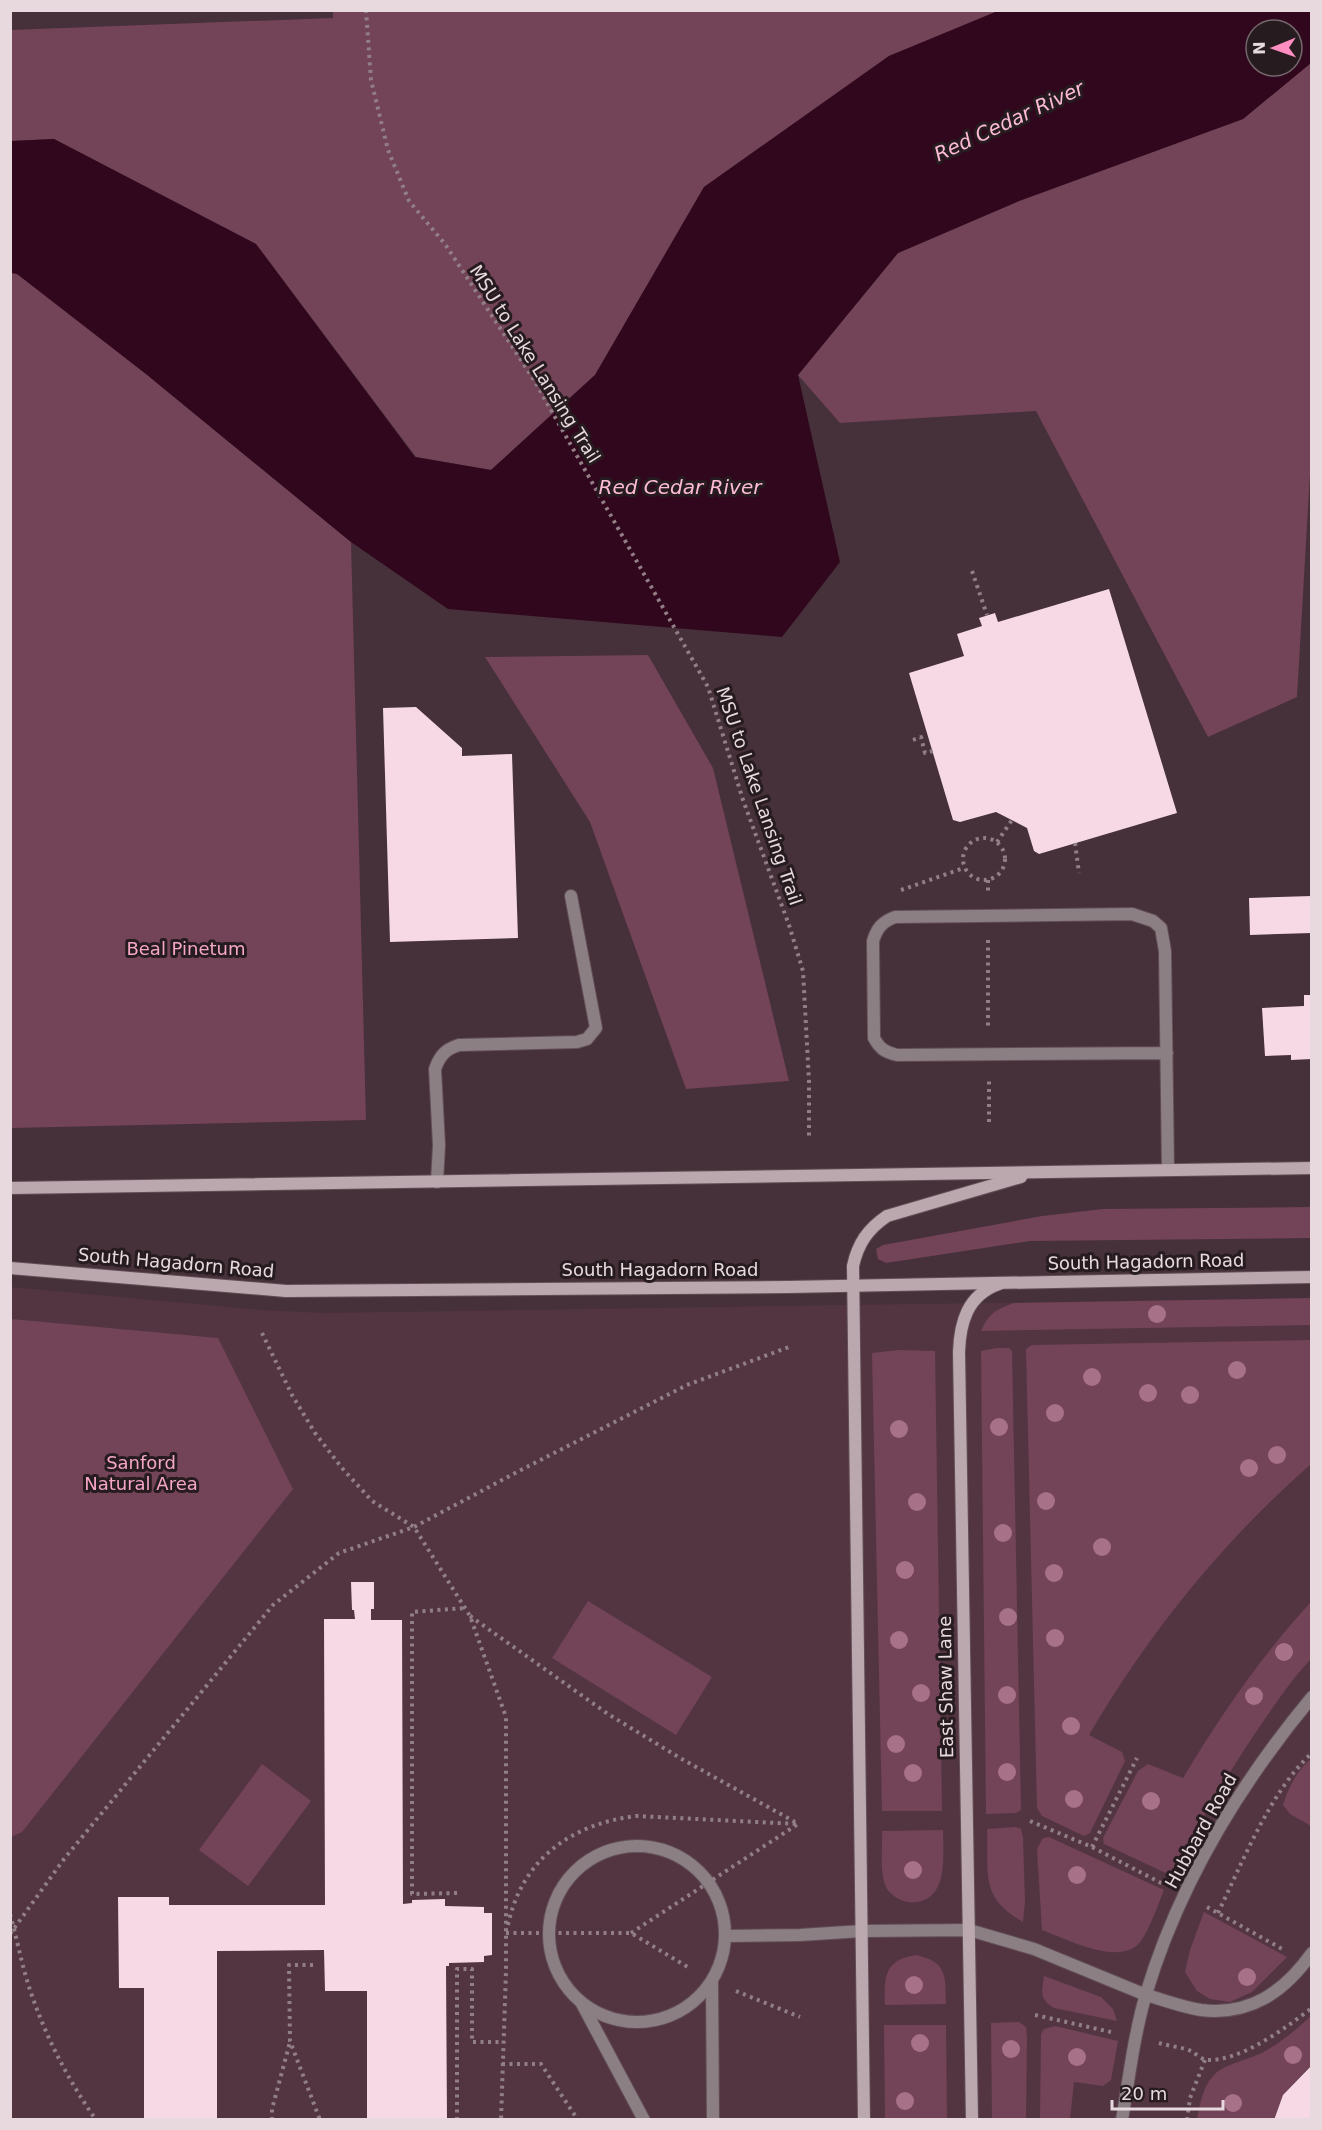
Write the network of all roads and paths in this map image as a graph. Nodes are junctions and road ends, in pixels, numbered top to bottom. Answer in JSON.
{"nodes":[{"id":1,"x":366,"y":10,"type":"edge"},
{"id":2,"x":972,"y":571,"type":"dead end"},
{"id":3,"x":987,"y":615,"type":"dead end"},
{"id":4,"x":913,"y":740,"type":"dead end"},
{"id":5,"x":933,"y":750,"type":"dead end"},
{"id":6,"x":1012,"y":820,"type":"dead end"},
{"id":7,"x":997,"y":842,"type":"junction"},
{"id":8,"x":1075,"y":843,"type":"dead end"},
{"id":9,"x":964,"y":868,"type":"junction"},
{"id":10,"x":1079,"y":873,"type":"dead end"},
{"id":11,"x":988,"y":880,"type":"junction"},
{"id":12,"x":899,"y":890,"type":"dead end"},
{"id":13,"x":571,"y":896,"type":"dead end"},
{"id":14,"x":988,"y":915,"type":"junction"},
{"id":15,"x":1167,"y":1053,"type":"junction"},
{"id":16,"x":989,"y":1054,"type":"junction"},
{"id":17,"x":989,"y":1122,"type":"dead end"},
{"id":18,"x":809,"y":1139,"type":"dead end"},
{"id":19,"x":1311,"y":1168,"type":"edge"},
{"id":20,"x":1168,"y":1170,"type":"junction"},
{"id":21,"x":1037,"y":1172,"type":"junction"},
{"id":22,"x":437,"y":1182,"type":"junction"},
{"id":23,"x":10,"y":1188,"type":"edge"},
{"id":24,"x":10,"y":1268,"type":"edge"},
{"id":25,"x":1311,"y":1277,"type":"edge"},
{"id":26,"x":1012,"y":1282,"type":"junction"},
{"id":27,"x":853,"y":1285,"type":"junction"},
{"id":28,"x":262,"y":1332,"type":"dead end"},
{"id":29,"x":789,"y":1347,"type":"dead end"},
{"id":30,"x":414,"y":1527,"type":"junction"},
{"id":31,"x":465,"y":1608,"type":"junction"},
{"id":32,"x":470,"y":1616,"type":"junction"},
{"id":33,"x":1311,"y":1697,"type":"edge"},
{"id":34,"x":1311,"y":1753,"type":"edge"},
{"id":35,"x":1137,"y":1758,"type":"dead end"},
{"id":36,"x":798,"y":1824,"type":"junction"},
{"id":37,"x":1092,"y":1847,"type":"dead end"},
{"id":38,"x":708,"y":1883,"type":"junction"},
{"id":39,"x":457,"y":1893,"type":"dead end"},
{"id":40,"x":1218,"y":1913,"type":"dead end"},
{"id":41,"x":10,"y":1914,"type":"edge"},
{"id":42,"x":14,"y":1928,"type":"junction"},
{"id":43,"x":969,"y":1930,"type":"junction"},
{"id":44,"x":862,"y":1931,"type":"junction"},
{"id":45,"x":10,"y":1934,"type":"edge"},
{"id":46,"x":506,"y":1934,"type":"junction"},
{"id":47,"x":549,"y":1934,"type":"junction"},
{"id":48,"x":725,"y":1936,"type":"junction"},
{"id":49,"x":1311,"y":1953,"type":"edge"},
{"id":50,"x":313,"y":1965,"type":"dead end"},
{"id":51,"x":712,"y":1981,"type":"junction"},
{"id":52,"x":1146,"y":1995,"type":"junction"},
{"id":53,"x":580,"y":2001,"type":"junction"},
{"id":54,"x":1311,"y":2008,"type":"edge"},
{"id":55,"x":1035,"y":2015,"type":"dead end"},
{"id":56,"x":1137,"y":2038,"type":"junction"},
{"id":57,"x":290,"y":2041,"type":"junction"},
{"id":58,"x":502,"y":2042,"type":"junction"},
{"id":59,"x":1205,"y":2060,"type":"junction"},
{"id":60,"x":502,"y":2064,"type":"junction"},
{"id":61,"x":96,"y":2120,"type":"edge"},
{"id":62,"x":272,"y":2120,"type":"edge"},
{"id":63,"x":320,"y":2120,"type":"edge"},
{"id":64,"x":457,"y":2120,"type":"edge"},
{"id":65,"x":501,"y":2120,"type":"edge"},
{"id":66,"x":578,"y":2120,"type":"edge"},
{"id":67,"x":644,"y":2120,"type":"edge"},
{"id":68,"x":713,"y":2120,"type":"edge"},
{"id":69,"x":864,"y":2120,"type":"edge"},
{"id":70,"x":972,"y":2120,"type":"edge"},
{"id":71,"x":1122,"y":2120,"type":"edge"},
{"id":72,"x":1187,"y":2120,"type":"edge"}],
"edges":[{"from":1,"to":18,"type":"path","name":"MSU to Lake Lansing Trail"},
{"from":2,"to":3,"type":"path"},
{"from":4,"to":5,"type":"path"},
{"from":6,"to":7,"type":"path"},
{"from":7,"to":9,"type":"path"},
{"from":7,"to":11,"type":"path"},
{"from":8,"to":10,"type":"path"},
{"from":9,"to":11,"type":"path"},
{"from":9,"to":12,"type":"path"},
{"from":11,"to":14,"type":"path"},
{"from":13,"to":22,"type":"street"},
{"from":14,"to":15,"type":"street"},
{"from":14,"to":16,"type":"path"},
{"from":14,"to":16,"type":"street"},
{"from":15,"to":16,"type":"street"},
{"from":15,"to":20,"type":"street"},
{"from":16,"to":17,"type":"path"},
{"from":19,"to":20,"type":"street"},
{"from":20,"to":21,"type":"street"},
{"from":21,"to":22,"type":"street"},
{"from":21,"to":27,"type":"street"},
{"from":22,"to":23,"type":"street"},
{"from":24,"to":27,"type":"street","name":"South Hagadorn Road"},
{"from":25,"to":26,"type":"street","name":"South Hagadorn Road"},
{"from":26,"to":27,"type":"street","name":"South Hagadorn Road"},
{"from":26,"to":43,"type":"street","name":"East Shaw Lane"},
{"from":27,"to":44,"type":"street"},
{"from":28,"to":30,"type":"path"},
{"from":29,"to":30,"type":"path"},
{"from":30,"to":31,"type":"path"},
{"from":30,"to":42,"type":"path"},
{"from":31,"to":32,"type":"path"},
{"from":31,"to":39,"type":"path"},
{"from":32,"to":36,"type":"path"},
{"from":32,"to":46,"type":"path"},
{"from":33,"to":52,"type":"street","name":"Hubbard Road"},
{"from":34,"to":40,"type":"path"},
{"from":35,"to":37,"type":"path"},
{"from":36,"to":38,"type":"path"},
{"from":36,"to":46,"type":"path"},
{"from":38,"to":47,"type":"path"},
{"from":38,"to":47,"type":"street"},
{"from":38,"to":48,"type":"street"},
{"from":41,"to":42,"type":"path"},
{"from":42,"to":45,"type":"path"},
{"from":42,"to":61,"type":"path"},
{"from":43,"to":44,"type":"street"},
{"from":43,"to":52,"type":"street"},
{"from":43,"to":70,"type":"street","name":"East Shaw Lane"},
{"from":44,"to":48,"type":"street"},
{"from":44,"to":69,"type":"street"},
{"from":46,"to":47,"type":"path"},
{"from":46,"to":58,"type":"path"},
{"from":47,"to":53,"type":"street"},
{"from":48,"to":51,"type":"street"},
{"from":49,"to":52,"type":"street"},
{"from":50,"to":57,"type":"path"},
{"from":51,"to":53,"type":"street"},
{"from":51,"to":68,"type":"street"},
{"from":52,"to":56,"type":"street","name":"Hubbard Road"},
{"from":53,"to":67,"type":"street"},
{"from":54,"to":59,"type":"path"},
{"from":55,"to":56,"type":"path"},
{"from":56,"to":59,"type":"path"},
{"from":56,"to":71,"type":"street","name":"Hubbard Road"},
{"from":57,"to":62,"type":"path"},
{"from":57,"to":63,"type":"path"},
{"from":58,"to":60,"type":"path"},
{"from":58,"to":64,"type":"path"},
{"from":59,"to":72,"type":"path"},
{"from":60,"to":65,"type":"path"},
{"from":60,"to":66,"type":"path"}]}
